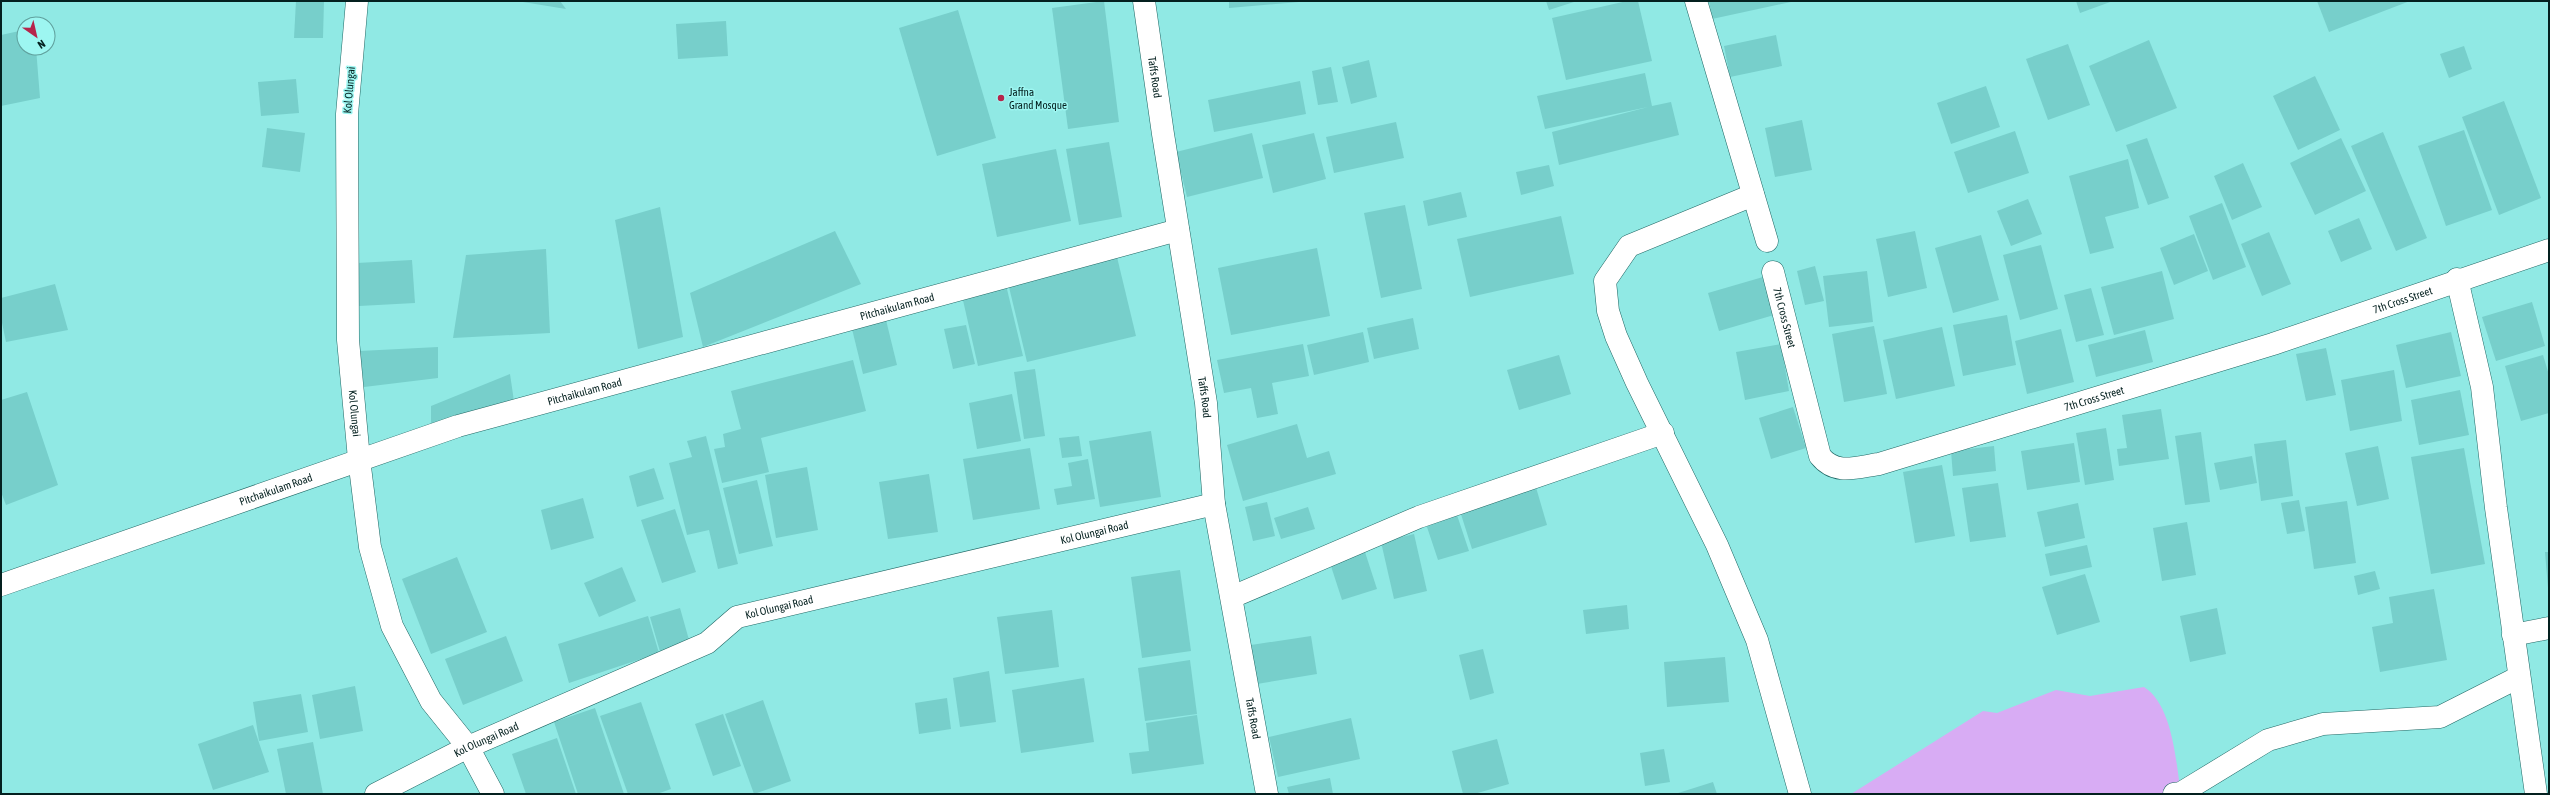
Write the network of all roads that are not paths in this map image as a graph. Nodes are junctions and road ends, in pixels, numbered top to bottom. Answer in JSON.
{"nodes":[{"id":1,"x":357,"y":1,"type":"edge"},
{"id":2,"x":1144,"y":1,"type":"edge"},
{"id":3,"x":1696,"y":1,"type":"edge"},
{"id":4,"x":1753,"y":195,"type":"junction"},
{"id":5,"x":1178,"y":230,"type":"junction"},
{"id":6,"x":1767,"y":241,"type":"dead end"},
{"id":7,"x":2549,"y":250,"type":"edge"},
{"id":8,"x":1773,"y":272,"type":"dead end"},
{"id":9,"x":2457,"y":279,"type":"junction"},
{"id":10,"x":1663,"y":433,"type":"junction"},
{"id":11,"x":359,"y":460,"type":"junction"},
{"id":12,"x":1214,"y":504,"type":"junction"},
{"id":13,"x":1,"y":585,"type":"edge"},
{"id":14,"x":1232,"y":597,"type":"junction"},
{"id":15,"x":2549,"y":628,"type":"edge"},
{"id":16,"x":2513,"y":635,"type":"junction"},
{"id":17,"x":2519,"y":677,"type":"junction"},
{"id":18,"x":468,"y":748,"type":"junction"},
{"id":19,"x":376,"y":794,"type":"edge"},
{"id":20,"x":493,"y":794,"type":"edge"},
{"id":21,"x":1267,"y":794,"type":"edge"},
{"id":22,"x":1800,"y":794,"type":"edge"},
{"id":23,"x":2174,"y":794,"type":"edge"},
{"id":24,"x":2536,"y":794,"type":"edge"}],
"edges":[{"from":1,"to":11,"type":"street","name":"Kol Olungai"},
{"from":2,"to":5,"type":"street","name":"Taffs Road"},
{"from":3,"to":4,"type":"street"},
{"from":4,"to":6,"type":"street"},
{"from":4,"to":10,"type":"street"},
{"from":5,"to":11,"type":"street","name":"Pitchaikulam Road"},
{"from":5,"to":12,"type":"street","name":"Taffs Road"},
{"from":7,"to":9,"type":"street","name":"7th Cross Street"},
{"from":8,"to":9,"type":"street","name":"7th Cross Street"},
{"from":9,"to":16,"type":"street"},
{"from":10,"to":14,"type":"street"},
{"from":10,"to":22,"type":"street"},
{"from":11,"to":13,"type":"street","name":"Pitchaikulam Road"},
{"from":11,"to":18,"type":"street","name":"Kol Olungai"},
{"from":12,"to":14,"type":"street","name":"Taffs Road"},
{"from":12,"to":18,"type":"street","name":"Kol Olungai Road"},
{"from":14,"to":21,"type":"street","name":"Taffs Road"},
{"from":15,"to":16,"type":"street"},
{"from":16,"to":17,"type":"street"},
{"from":17,"to":23,"type":"street"},
{"from":17,"to":24,"type":"street"},
{"from":18,"to":19,"type":"street","name":"Kol Olungai Road"},
{"from":18,"to":20,"type":"street","name":"Kol Olungai"}]}
